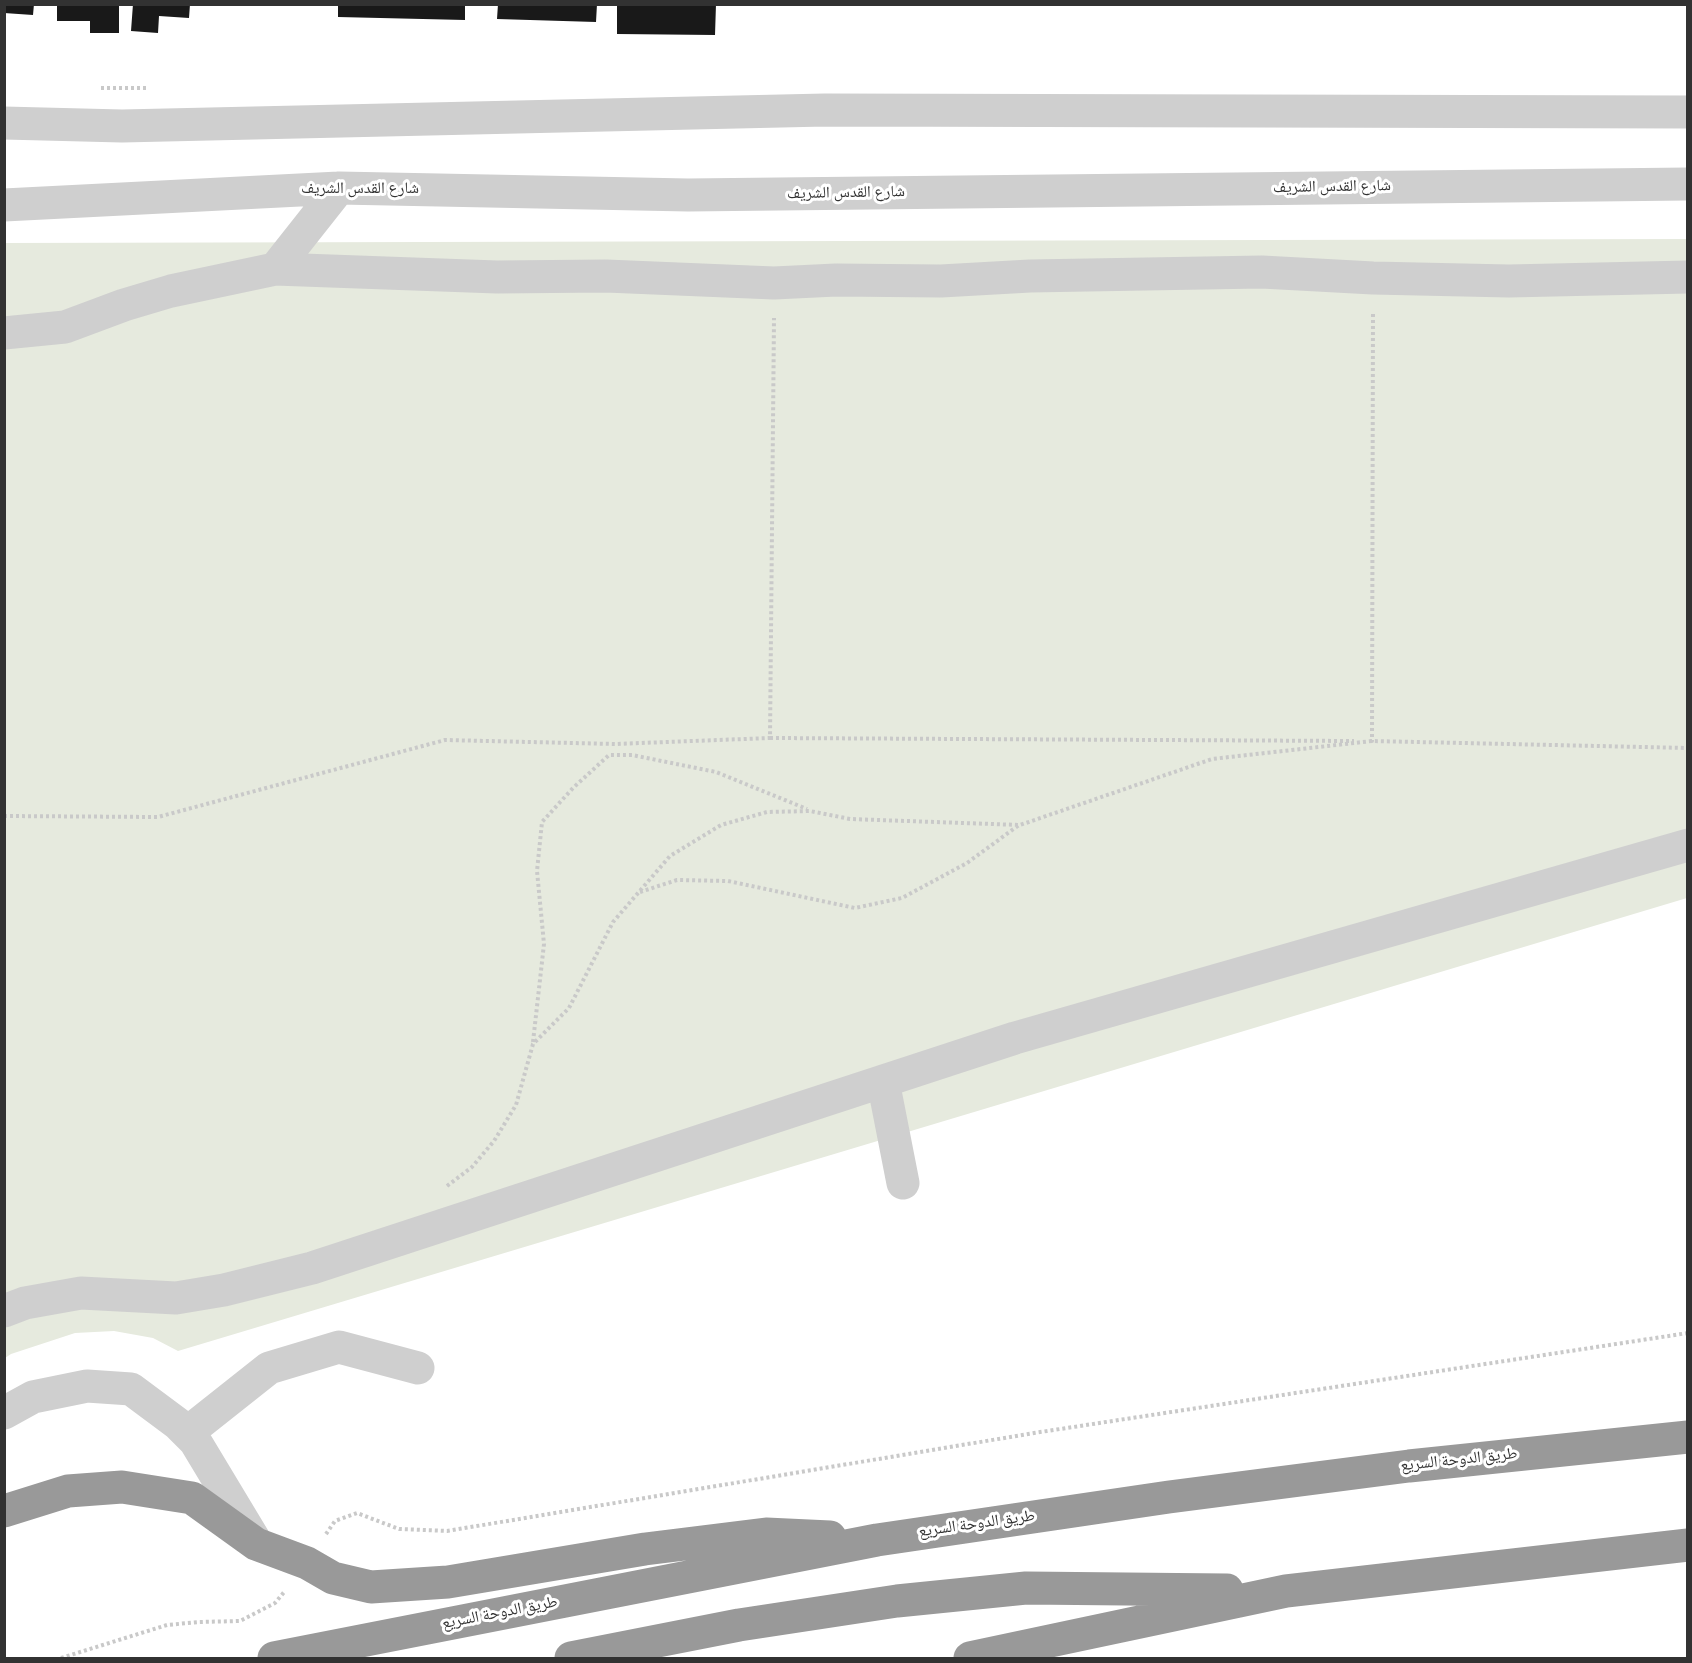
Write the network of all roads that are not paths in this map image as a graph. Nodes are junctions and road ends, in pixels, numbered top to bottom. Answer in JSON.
{"nodes":[{"id":1,"x":1688,"y":112,"type":"edge"},
{"id":2,"x":4,"y":123,"type":"edge"},
{"id":3,"x":1688,"y":184,"type":"edge"},
{"id":4,"x":339,"y":188,"type":"junction"},
{"id":5,"x":4,"y":205,"type":"edge"},
{"id":6,"x":275,"y":269,"type":"junction"},
{"id":7,"x":1688,"y":277,"type":"edge"},
{"id":8,"x":4,"y":333,"type":"edge"},
{"id":9,"x":1688,"y":845,"type":"edge"},
{"id":10,"x":883,"y":1081,"type":"junction"},
{"id":11,"x":903,"y":1183,"type":"dead end"},
{"id":12,"x":4,"y":1311,"type":"edge"},
{"id":13,"x":418,"y":1368,"type":"dead end"},
{"id":14,"x":4,"y":1413,"type":"edge"},
{"id":15,"x":187,"y":1433,"type":"junction"},
{"id":16,"x":1688,"y":1437,"type":"edge"},
{"id":17,"x":4,"y":1512,"type":"edge"},
{"id":18,"x":877,"y":1540,"type":"junction"},
{"id":19,"x":257,"y":1544,"type":"junction"},
{"id":20,"x":1688,"y":1545,"type":"edge"},
{"id":21,"x":1286,"y":1591,"type":"junction"},
{"id":22,"x":274,"y":1659,"type":"edge"},
{"id":23,"x":571,"y":1659,"type":"edge"},
{"id":24,"x":970,"y":1659,"type":"edge"}],
"edges":[{"from":1,"to":2,"type":"street"},
{"from":3,"to":4,"type":"street","name":"شارع القدس الشريف"},
{"from":4,"to":5,"type":"street","name":"شارع القدس الشريف"},
{"from":4,"to":6,"type":"street"},
{"from":6,"to":7,"type":"street"},
{"from":6,"to":8,"type":"street"},
{"from":9,"to":10,"type":"street"},
{"from":10,"to":11,"type":"street"},
{"from":10,"to":12,"type":"street"},
{"from":13,"to":15,"type":"street"},
{"from":14,"to":15,"type":"street"},
{"from":15,"to":19,"type":"street"},
{"from":16,"to":18,"type":"highway","name":"طريق الدوحة السريع"},
{"from":17,"to":19,"type":"highway"},
{"from":18,"to":19,"type":"highway"},
{"from":18,"to":22,"type":"highway","name":"طريق الدوحة السريع"},
{"from":20,"to":21,"type":"highway"},
{"from":21,"to":23,"type":"highway"},
{"from":21,"to":24,"type":"highway"}]}
